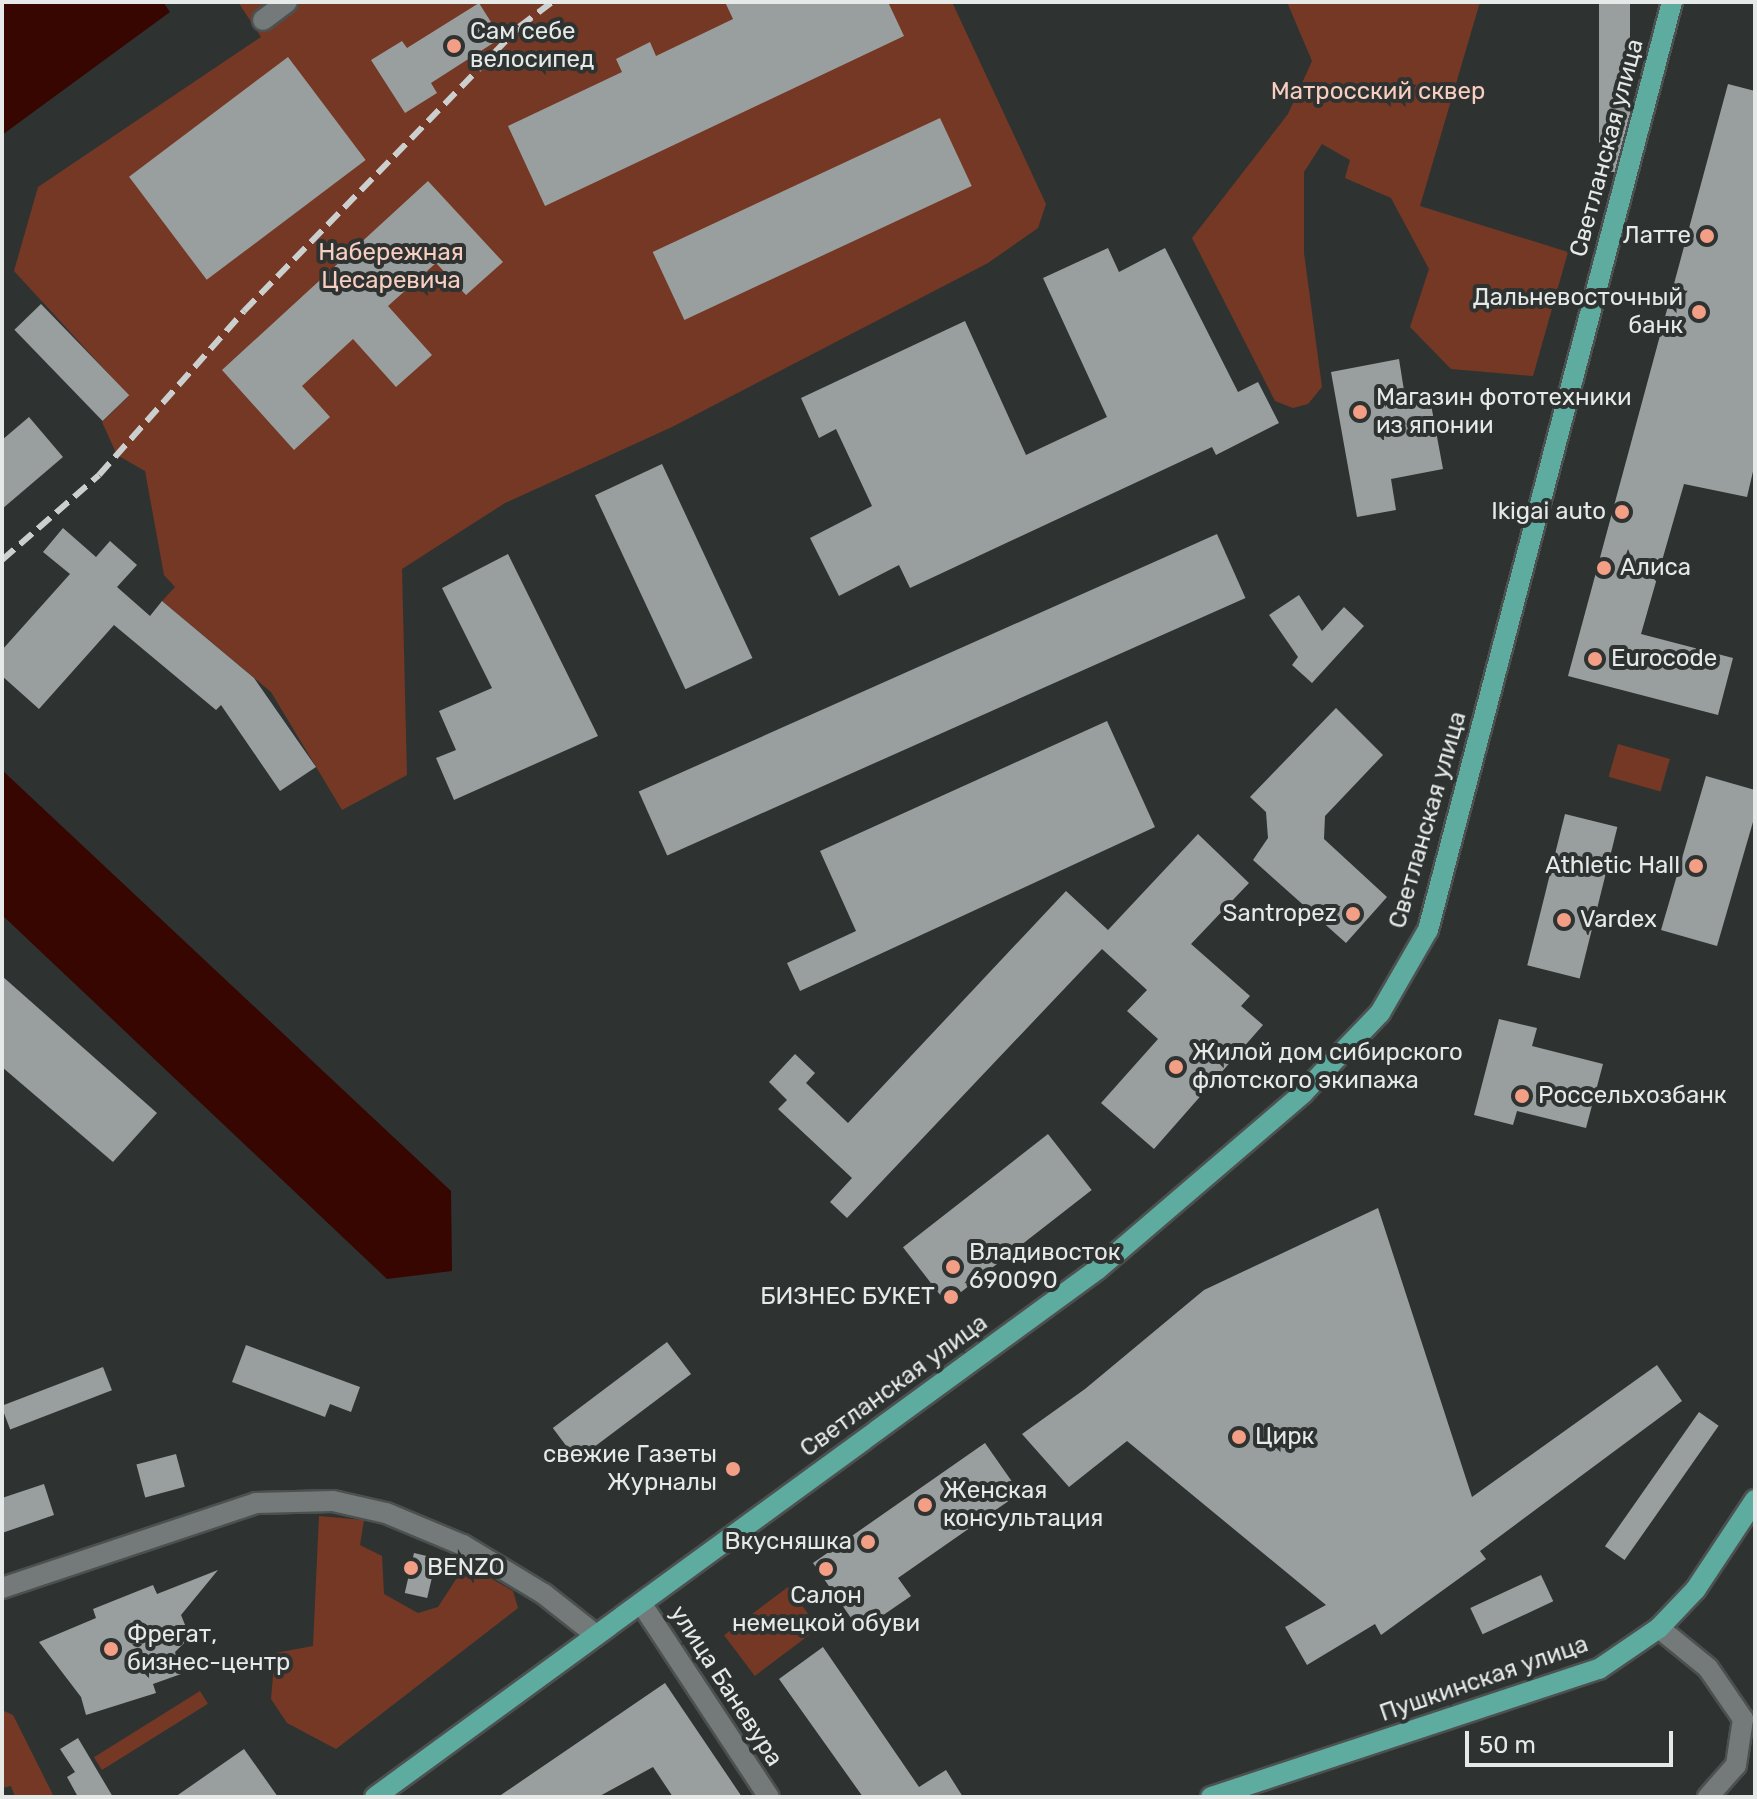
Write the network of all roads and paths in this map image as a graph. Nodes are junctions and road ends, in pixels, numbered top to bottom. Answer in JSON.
{"nodes":[{"id":1,"x":287,"y":2,"type":"edge"},
{"id":2,"x":1672,"y":2,"type":"edge"},
{"id":3,"x":263,"y":20,"type":"dead end"},
{"id":4,"x":1755,"y":1500,"type":"edge"},
{"id":5,"x":2,"y":1588,"type":"edge"},
{"id":6,"x":641,"y":1603,"type":"junction"},
{"id":7,"x":1659,"y":1628,"type":"junction"},
{"id":8,"x":596,"y":1635,"type":"junction"},
{"id":9,"x":375,"y":1797,"type":"edge"},
{"id":10,"x":769,"y":1797,"type":"edge"},
{"id":11,"x":1211,"y":1797,"type":"edge"},
{"id":12,"x":1708,"y":1797,"type":"edge"}],
"edges":[{"from":1,"to":3,"type":"street"},
{"from":2,"to":6,"type":"main road","name":"Светланская улица"},
{"from":4,"to":7,"type":"main road","name":"Пушкинская улица"},
{"from":5,"to":8,"type":"street"},
{"from":6,"to":8,"type":"main road","name":"Светланская улица"},
{"from":6,"to":10,"type":"street","name":"улица Баневура"},
{"from":7,"to":11,"type":"main road","name":"Пушкинская улица"},
{"from":7,"to":12,"type":"street"},
{"from":8,"to":9,"type":"main road","name":"Светланская улица"}]}
